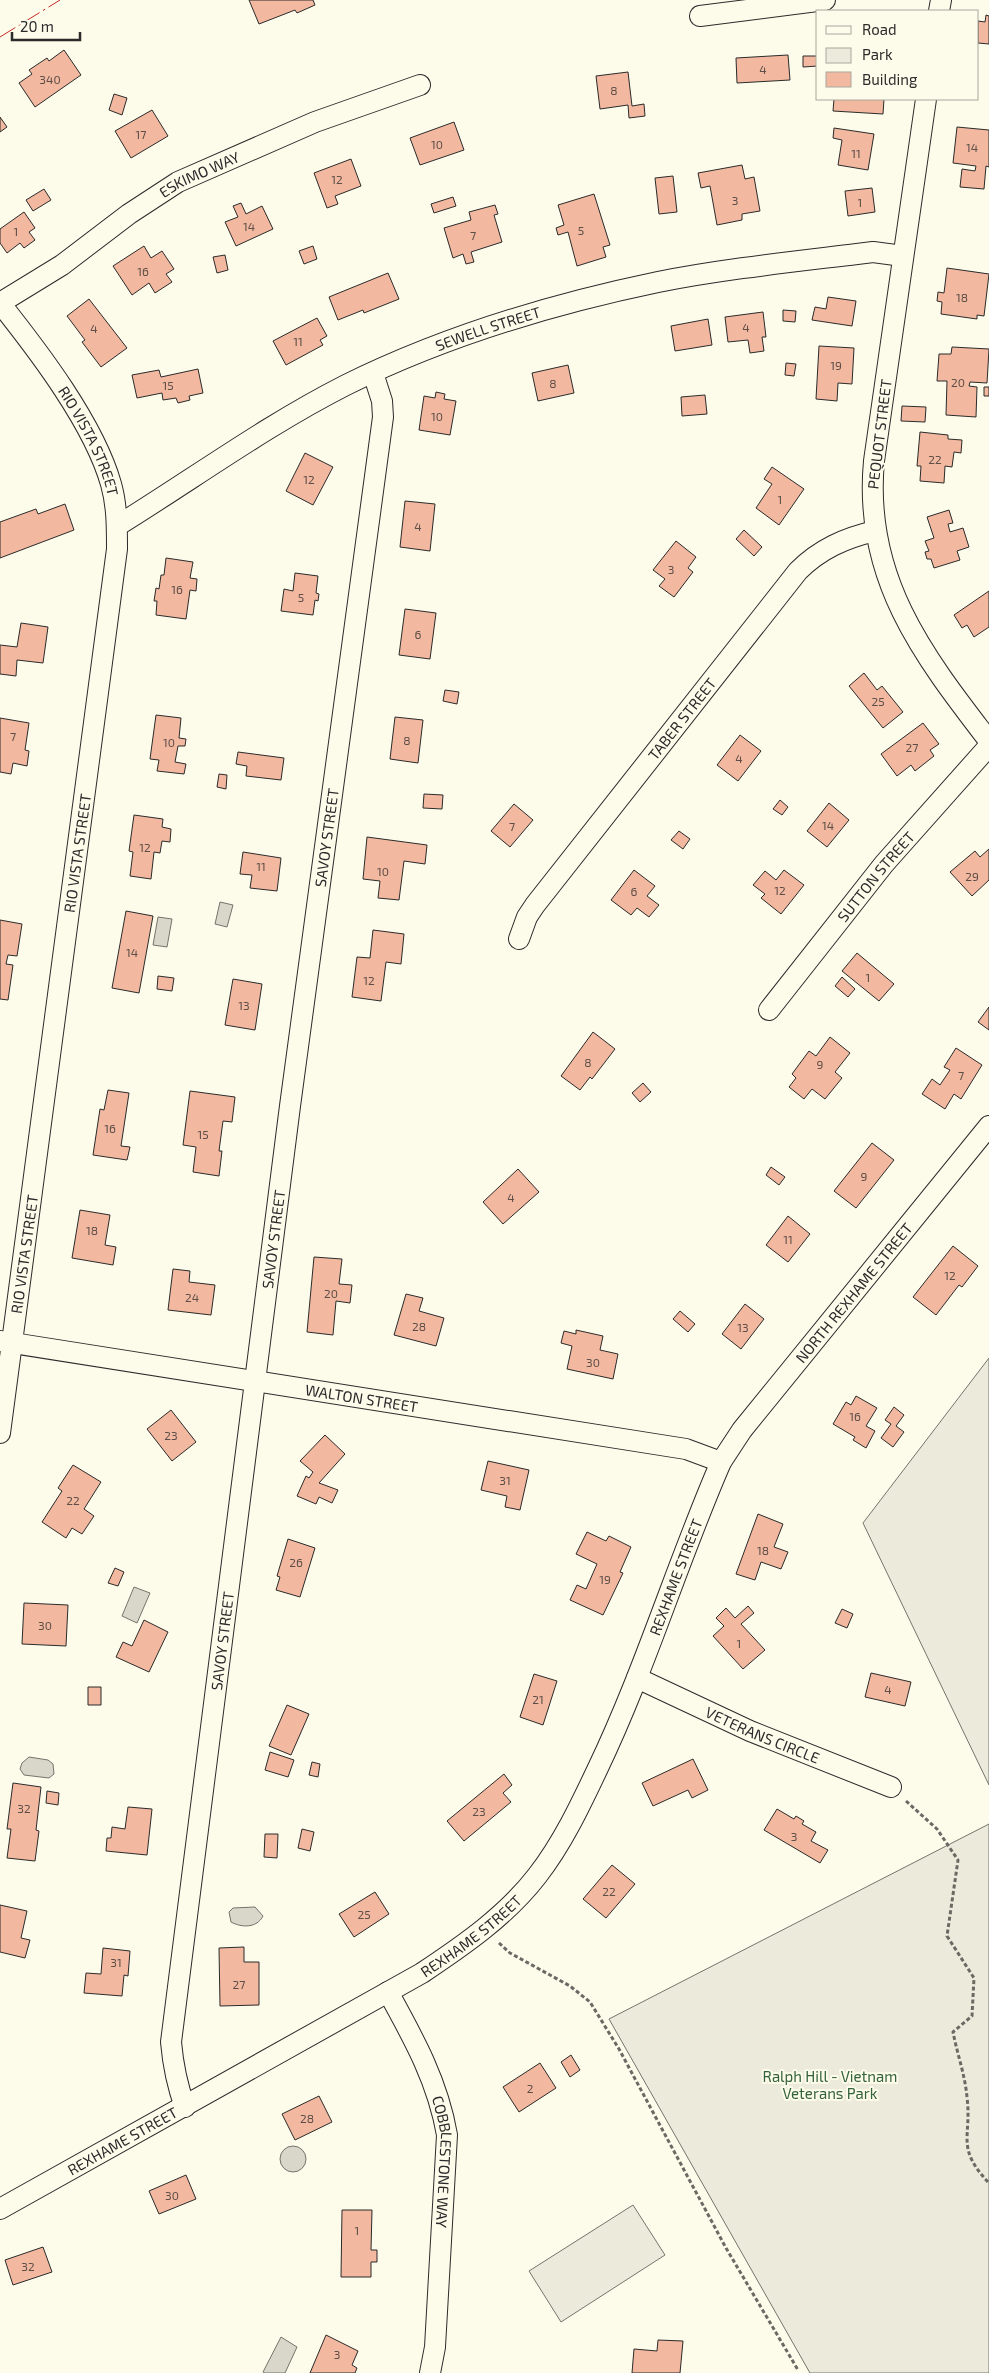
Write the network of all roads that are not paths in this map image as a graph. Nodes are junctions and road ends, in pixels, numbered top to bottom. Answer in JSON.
{"nodes":[{"id":1,"x":825,"y":0,"type":"edge"},
{"id":2,"x":700,"y":16,"type":"dead end"},
{"id":3,"x":420,"y":85,"type":"dead end"},
{"id":4,"x":926,"y":100,"type":"edge"},
{"id":5,"x":903,"y":256,"type":"junction"},
{"id":6,"x":0,"y":303,"type":"edge"},
{"id":7,"x":373,"y":373,"type":"junction"},
{"id":8,"x":117,"y":526,"type":"junction"},
{"id":9,"x":875,"y":532,"type":"junction"},
{"id":10,"x":989,"y":741,"type":"edge"},
{"id":11,"x":989,"y":746,"type":"edge"},
{"id":12,"x":519,"y":939,"type":"dead end"},
{"id":13,"x":769,"y":1010,"type":"dead end"},
{"id":14,"x":989,"y":1126,"type":"edge"},
{"id":15,"x":6,"y":1342,"type":"edge"},
{"id":16,"x":257,"y":1380,"type":"junction"},
{"id":17,"x":0,"y":1432,"type":"edge"},
{"id":18,"x":722,"y":1462,"type":"junction"},
{"id":19,"x":637,"y":1678,"type":"junction"},
{"id":20,"x":891,"y":1787,"type":"road end"},
{"id":21,"x":388,"y":1992,"type":"junction"},
{"id":22,"x":185,"y":2107,"type":"junction"},
{"id":23,"x":0,"y":2209,"type":"edge"},
{"id":24,"x":430,"y":2373,"type":"edge"}],
"edges":[{"from":1,"to":2,"type":"street"},
{"from":3,"to":6,"type":"street","name":"ESKIMO WAY"},
{"from":4,"to":5,"type":"street","name":"PEQUOT STREET"},
{"from":5,"to":7,"type":"street","name":"SEWELL STREET"},
{"from":5,"to":9,"type":"street","name":"PEQUOT STREET"},
{"from":6,"to":8,"type":"street","name":"RIO VISTA STREET"},
{"from":7,"to":8,"type":"street","name":"SEWELL STREET"},
{"from":7,"to":16,"type":"street","name":"SAVOY STREET"},
{"from":8,"to":15,"type":"street","name":"RIO VISTA STREET"},
{"from":9,"to":10,"type":"street","name":"PEQUOT STREET"},
{"from":9,"to":12,"type":"street","name":"TABER STREET"},
{"from":11,"to":13,"type":"street","name":"SUTTON STREET"},
{"from":14,"to":18,"type":"street","name":"NORTH REXHAME STREET"},
{"from":15,"to":16,"type":"street","name":"WALTON STREET"},
{"from":15,"to":17,"type":"street","name":"RIO VISTA STREET"},
{"from":16,"to":18,"type":"street","name":"WALTON STREET"},
{"from":16,"to":22,"type":"street","name":"SAVOY STREET"},
{"from":18,"to":19,"type":"street","name":"REXHAME STREET"},
{"from":19,"to":20,"type":"street","name":"VETERANS CIRCLE"},
{"from":19,"to":21,"type":"street","name":"REXHAME STREET"},
{"from":21,"to":22,"type":"street","name":"REXHAME STREET"},
{"from":21,"to":24,"type":"street","name":"COBBLESTONE WAY"},
{"from":22,"to":23,"type":"street","name":"REXHAME STREET"}]}
